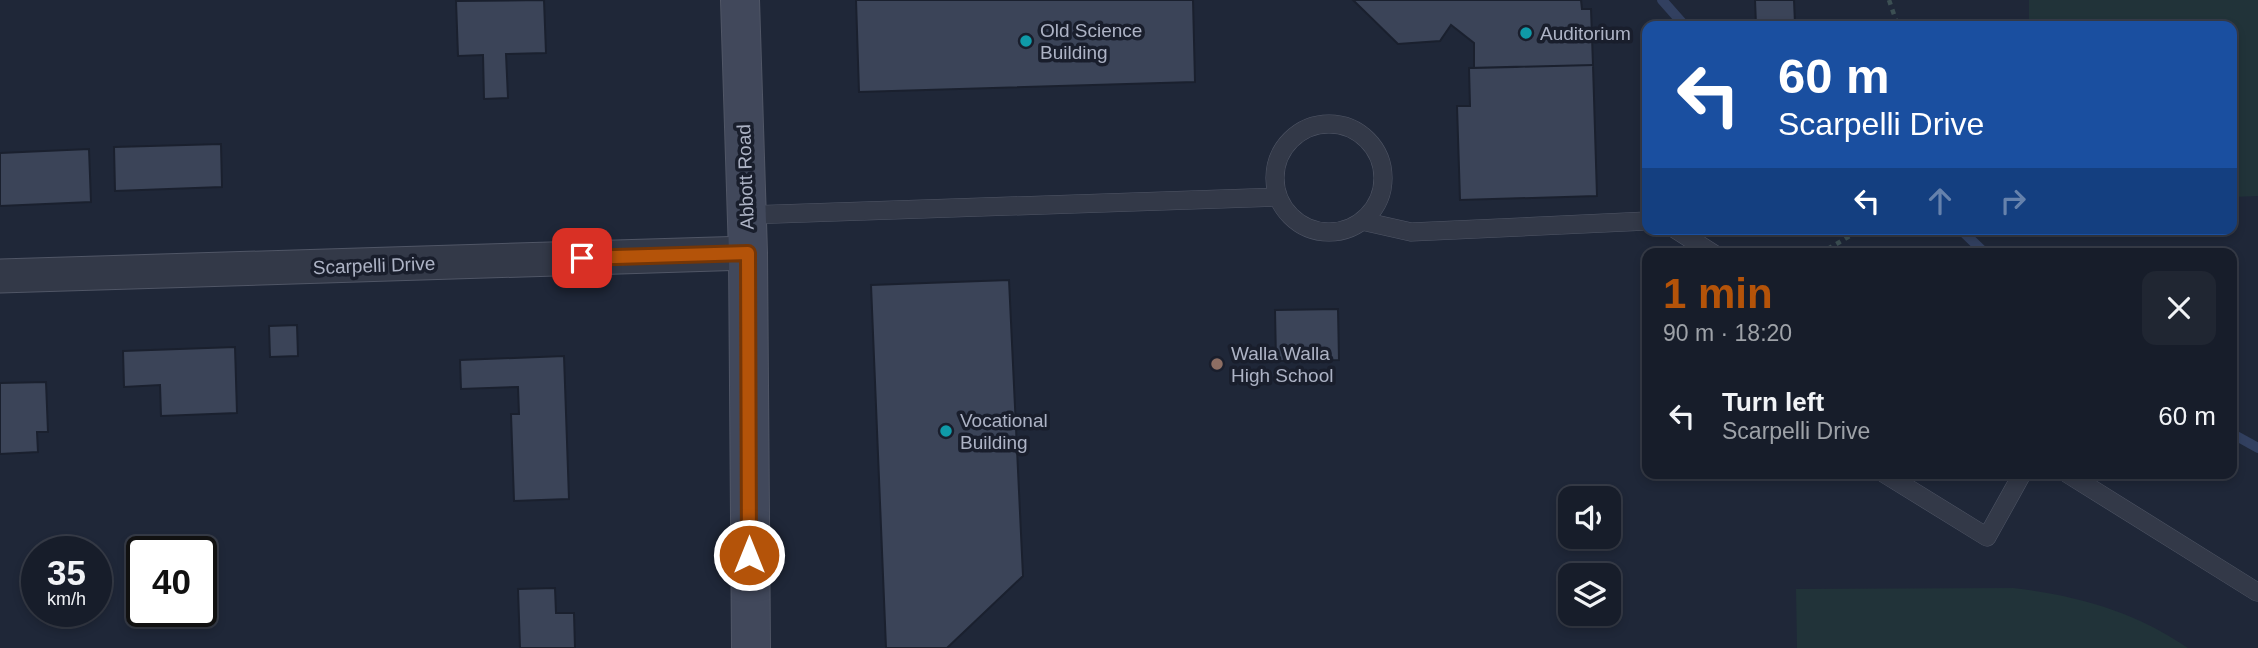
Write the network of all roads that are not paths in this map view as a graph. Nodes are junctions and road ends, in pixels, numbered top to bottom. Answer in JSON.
{"nodes":[{"id":1,"x":740,"y":0,"type":"edge"},
{"id":2,"x":1278,"y":197,"type":"junction"},
{"id":3,"x":747,"y":215,"type":"junction"},
{"id":4,"x":1362,"y":221,"type":"junction"},
{"id":5,"x":1642,"y":221,"type":"edge"},
{"id":6,"x":1684,"y":235,"type":"edge"},
{"id":7,"x":1705,"y":248,"type":"edge"},
{"id":8,"x":748,"y":253,"type":"junction"},
{"id":9,"x":0,"y":276,"type":"edge"},
{"id":10,"x":1893,"y":479,"type":"edge"},
{"id":11,"x":2019,"y":479,"type":"edge"},
{"id":12,"x":2076,"y":479,"type":"edge"},
{"id":13,"x":2257,"y":593,"type":"edge"},
{"id":14,"x":751,"y":648,"type":"edge"}],
"edges":[{"from":1,"to":3,"type":"street","name":"Abbott Road"},
{"from":2,"to":3,"type":"lane"},
{"from":2,"to":4,"type":"lane"},
{"from":2,"to":4,"type":"lane"},
{"from":3,"to":8,"type":"street","name":"Abbott Road"},
{"from":4,"to":5,"type":"lane"},
{"from":6,"to":7,"type":"lane"},
{"from":8,"to":9,"type":"street","name":"Scarpelli Drive"},
{"from":8,"to":14,"type":"street","name":"Abbott Road"},
{"from":10,"to":11,"type":"lane"},
{"from":12,"to":13,"type":"lane"}]}
